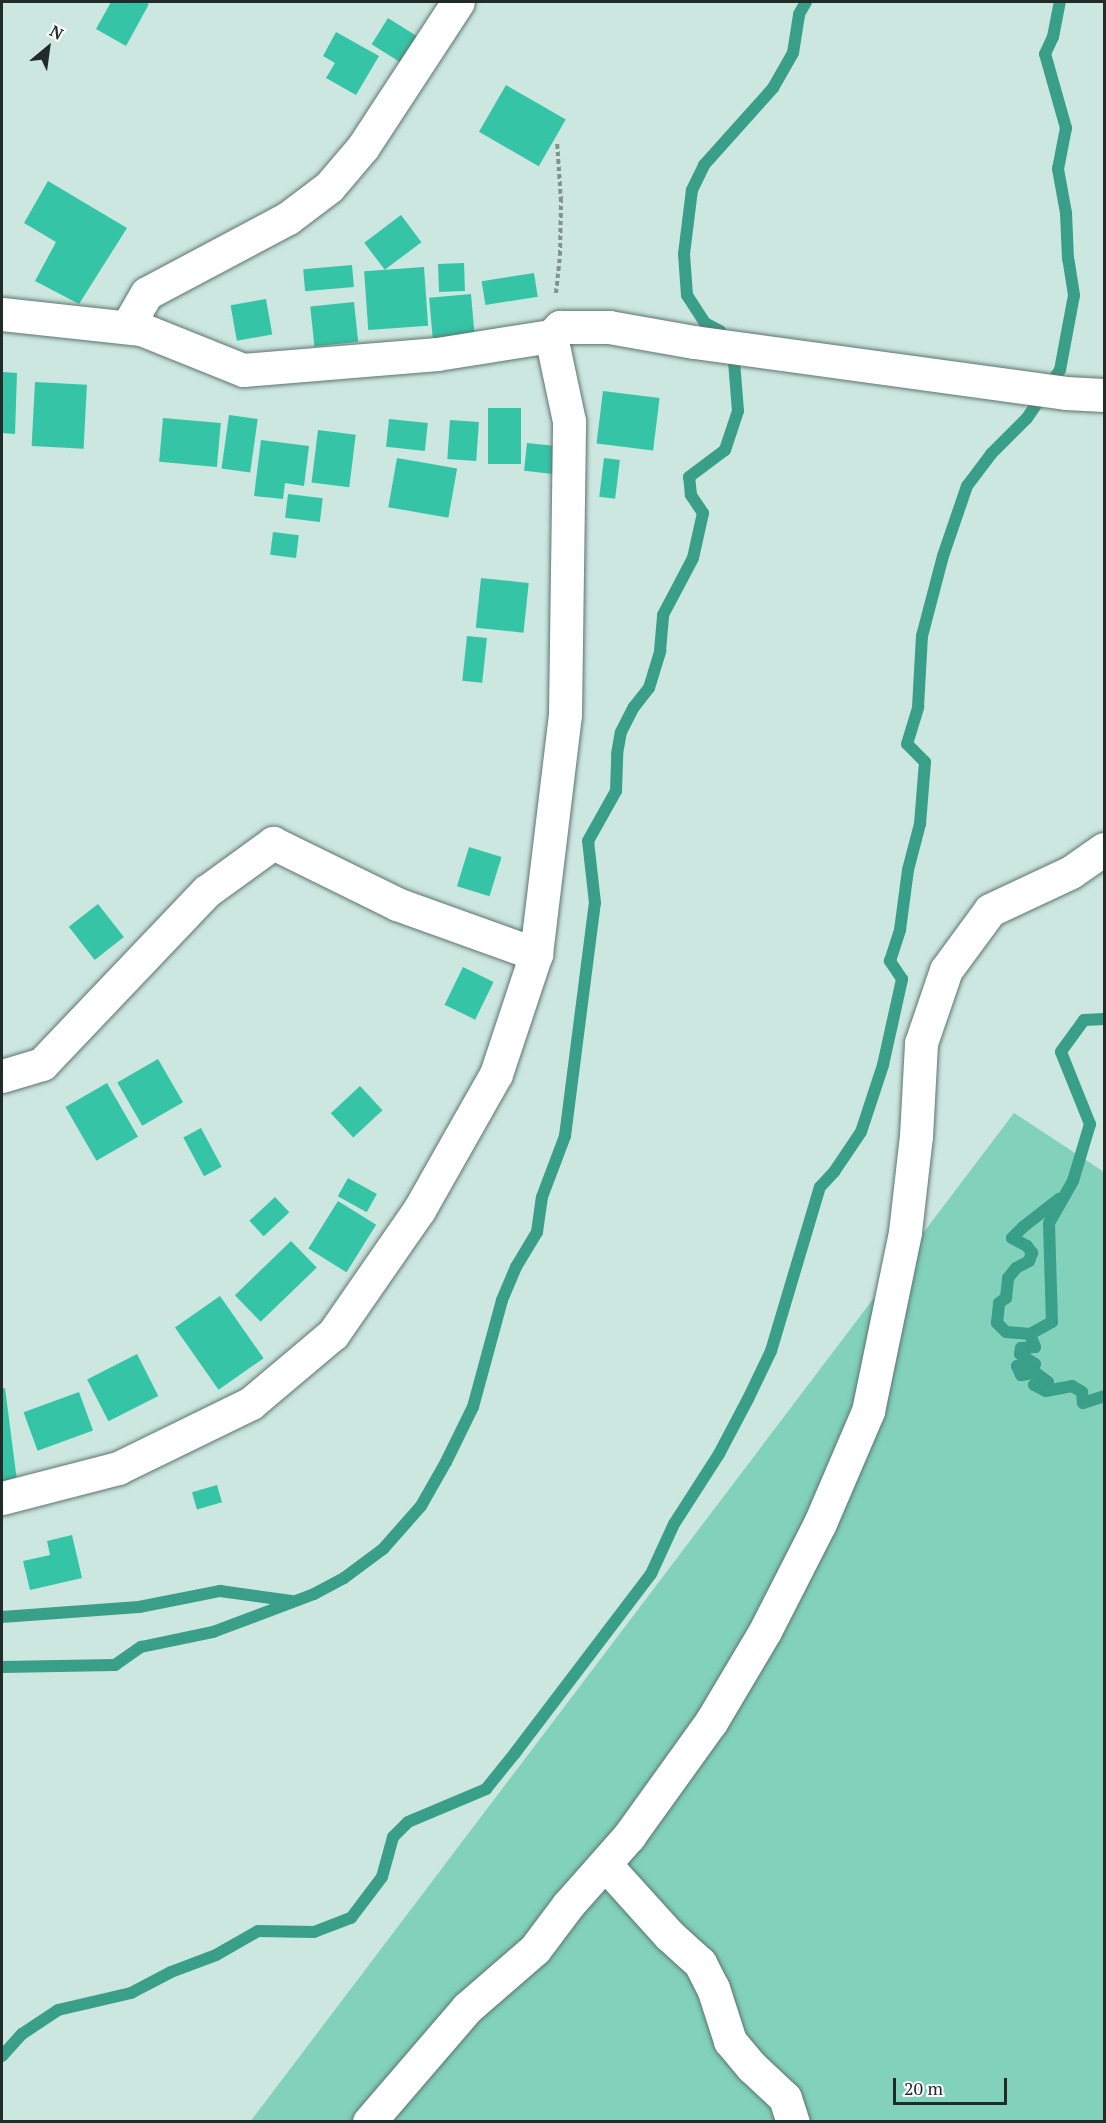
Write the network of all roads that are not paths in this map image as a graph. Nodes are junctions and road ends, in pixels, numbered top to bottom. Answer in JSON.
{"nodes":[{"id":1,"x":458,"y":2,"type":"edge"},
{"id":2,"x":2,"y":314,"type":"edge"},
{"id":3,"x":127,"y":327,"type":"junction"},
{"id":4,"x":551,"y":336,"type":"junction"},
{"id":5,"x":1104,"y":395,"type":"edge"},
{"id":6,"x":1104,"y":849,"type":"edge"},
{"id":7,"x":536,"y":954,"type":"junction"},
{"id":8,"x":2,"y":1076,"type":"edge"},
{"id":9,"x":2,"y":1498,"type":"edge"},
{"id":10,"x":603,"y":1866,"type":"junction"},
{"id":11,"x":369,"y":2121,"type":"edge"},
{"id":12,"x":793,"y":2121,"type":"edge"}],
"edges":[{"from":1,"to":3,"type":"street"},
{"from":2,"to":3,"type":"street"},
{"from":3,"to":4,"type":"street"},
{"from":4,"to":5,"type":"street"},
{"from":4,"to":7,"type":"street"},
{"from":6,"to":10,"type":"street"},
{"from":7,"to":8,"type":"street"},
{"from":7,"to":9,"type":"street"},
{"from":10,"to":11,"type":"street"},
{"from":10,"to":12,"type":"street"}]}
